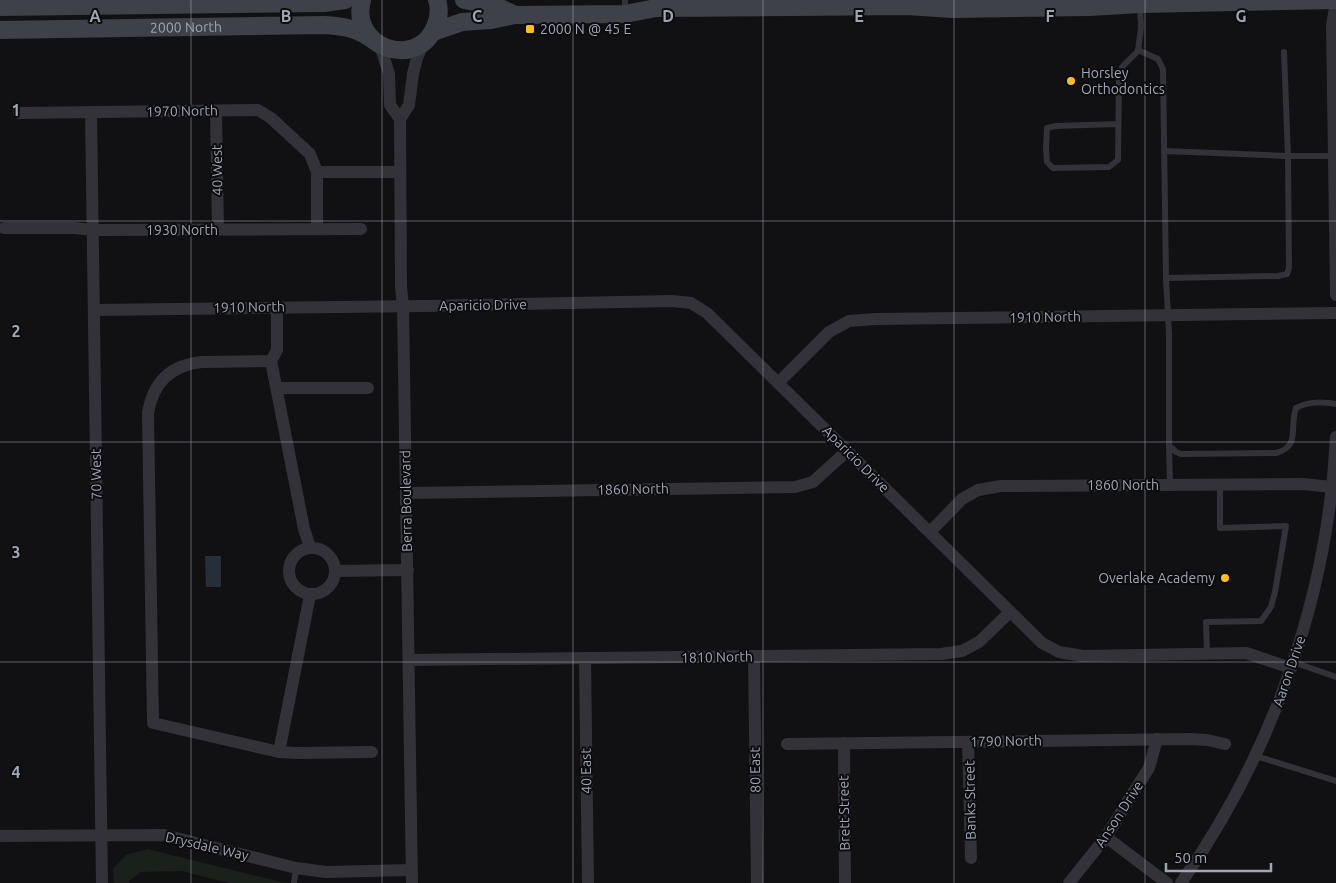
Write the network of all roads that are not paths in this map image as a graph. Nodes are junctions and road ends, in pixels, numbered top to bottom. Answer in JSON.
{"nodes":[{"id":1,"x":345,"y":0,"type":"edge"},
{"id":2,"x":362,"y":0,"type":"edge"},
{"id":3,"x":437,"y":0,"type":"edge"},
{"id":4,"x":464,"y":0,"type":"edge"},
{"id":5,"x":1336,"y":1,"type":"edge"},
{"id":6,"x":212,"y":2,"type":"edge"},
{"id":7,"x":907,"y":3,"type":"edge"},
{"id":8,"x":1140,"y":4,"type":"junction"},
{"id":9,"x":0,"y":7,"type":"edge"},
{"id":10,"x":625,"y":7,"type":"edge"},
{"id":11,"x":515,"y":15,"type":"junction"},
{"id":12,"x":0,"y":30,"type":"edge"},
{"id":13,"x":428,"y":37,"type":"junction"},
{"id":14,"x":375,"y":41,"type":"junction"},
{"id":15,"x":1138,"y":50,"type":"junction"},
{"id":16,"x":1284,"y":52,"type":"dead end"},
{"id":17,"x":216,"y":110,"type":"junction"},
{"id":18,"x":91,"y":112,"type":"junction"},
{"id":19,"x":19,"y":113,"type":"dead end"},
{"id":20,"x":400,"y":119,"type":"junction"},
{"id":21,"x":1118,"y":124,"type":"junction"},
{"id":22,"x":1164,"y":151,"type":"junction"},
{"id":23,"x":1288,"y":156,"type":"junction"},
{"id":24,"x":1334,"y":156,"type":"junction"},
{"id":25,"x":317,"y":172,"type":"junction"},
{"id":26,"x":400,"y":172,"type":"junction"},
{"id":27,"x":1335,"y":179,"type":"edge"},
{"id":28,"x":4,"y":228,"type":"dead end"},
{"id":29,"x":317,"y":229,"type":"junction"},
{"id":30,"x":361,"y":229,"type":"dead end"},
{"id":31,"x":93,"y":230,"type":"junction"},
{"id":32,"x":218,"y":230,"type":"junction"},
{"id":33,"x":1166,"y":278,"type":"junction"},
{"id":34,"x":1336,"y":295,"type":"edge"},
{"id":35,"x":403,"y":306,"type":"junction"},
{"id":36,"x":277,"y":307,"type":"junction"},
{"id":37,"x":94,"y":310,"type":"junction"},
{"id":38,"x":1336,"y":313,"type":"edge"},
{"id":39,"x":1168,"y":315,"type":"junction"},
{"id":40,"x":272,"y":361,"type":"junction"},
{"id":41,"x":778,"y":383,"type":"junction"},
{"id":42,"x":277,"y":388,"type":"junction"},
{"id":43,"x":368,"y":388,"type":"dead end"},
{"id":44,"x":1336,"y":404,"type":"edge"},
{"id":45,"x":1336,"y":437,"type":"edge"},
{"id":46,"x":1169,"y":445,"type":"junction"},
{"id":47,"x":848,"y":451,"type":"junction"},
{"id":48,"x":1220,"y":484,"type":"junction"},
{"id":49,"x":1170,"y":485,"type":"junction"},
{"id":50,"x":1332,"y":488,"type":"junction"},
{"id":51,"x":406,"y":493,"type":"junction"},
{"id":52,"x":930,"y":532,"type":"junction"},
{"id":53,"x":310,"y":547,"type":"junction"},
{"id":54,"x":408,"y":570,"type":"junction"},
{"id":55,"x":336,"y":571,"type":"junction"},
{"id":56,"x":310,"y":594,"type":"junction"},
{"id":57,"x":1010,"y":612,"type":"junction"},
{"id":58,"x":1208,"y":654,"type":"junction"},
{"id":59,"x":754,"y":656,"type":"junction"},
{"id":60,"x":584,"y":658,"type":"junction"},
{"id":61,"x":409,"y":660,"type":"junction"},
{"id":62,"x":1292,"y":665,"type":"junction"},
{"id":63,"x":1336,"y":677,"type":"edge"},
{"id":64,"x":1158,"y":739,"type":"junction"},
{"id":65,"x":968,"y":742,"type":"junction"},
{"id":66,"x":844,"y":743,"type":"junction"},
{"id":67,"x":787,"y":744,"type":"dead end"},
{"id":68,"x":1225,"y":744,"type":"dead end"},
{"id":69,"x":279,"y":752,"type":"junction"},
{"id":70,"x":372,"y":752,"type":"dead end"},
{"id":71,"x":1256,"y":756,"type":"junction"},
{"id":72,"x":1336,"y":781,"type":"edge"},
{"id":73,"x":0,"y":836,"type":"edge"},
{"id":74,"x":101,"y":836,"type":"junction"},
{"id":75,"x":1106,"y":837,"type":"junction"},
{"id":76,"x":971,"y":858,"type":"dead end"},
{"id":77,"x":296,"y":868,"type":"junction"},
{"id":78,"x":412,"y":877,"type":"edge"},
{"id":79,"x":102,"y":883,"type":"edge"},
{"id":80,"x":294,"y":883,"type":"edge"},
{"id":81,"x":588,"y":883,"type":"edge"},
{"id":82,"x":757,"y":883,"type":"edge"},
{"id":83,"x":845,"y":883,"type":"edge"},
{"id":84,"x":1069,"y":883,"type":"edge"},
{"id":85,"x":1167,"y":883,"type":"edge"},
{"id":86,"x":1182,"y":883,"type":"edge"}],
"edges":[{"from":1,"to":6,"type":"street","name":"2000 North"},
{"from":2,"to":14,"type":"street"},
{"from":3,"to":13,"type":"street"},
{"from":4,"to":11,"type":"street"},
{"from":5,"to":8,"type":"street"},
{"from":5,"to":24,"type":"street"},
{"from":6,"to":9,"type":"street","name":"2000 North"},
{"from":7,"to":8,"type":"street"},
{"from":7,"to":10,"type":"street"},
{"from":8,"to":15,"type":"lane"},
{"from":10,"to":11,"type":"street"},
{"from":11,"to":13,"type":"street"},
{"from":12,"to":14,"type":"street","name":"2000 North"},
{"from":13,"to":14,"type":"street","name":"2000 North"},
{"from":13,"to":20,"type":"street","name":"Berra Boulevard"},
{"from":14,"to":20,"type":"street","name":"Berra Boulevard"},
{"from":15,"to":21,"type":"lane"},
{"from":15,"to":22,"type":"lane"},
{"from":16,"to":23,"type":"lane"},
{"from":17,"to":18,"type":"street","name":"1970 North"},
{"from":17,"to":25,"type":"street","name":"1970 North"},
{"from":17,"to":32,"type":"street","name":"40 West"},
{"from":18,"to":19,"type":"street","name":"1970 North"},
{"from":18,"to":31,"type":"street","name":"70 West"},
{"from":20,"to":26,"type":"street","name":"Berra Boulevard"},
{"from":21,"to":21,"type":"lane"},
{"from":22,"to":23,"type":"lane"},
{"from":22,"to":33,"type":"lane"},
{"from":23,"to":24,"type":"lane"},
{"from":23,"to":33,"type":"lane"},
{"from":24,"to":27,"type":"street"},
{"from":25,"to":26,"type":"street"},
{"from":25,"to":29,"type":"street"},
{"from":26,"to":35,"type":"street","name":"Berra Boulevard"},
{"from":27,"to":34,"type":"street"},
{"from":28,"to":31,"type":"street","name":"1930 North"},
{"from":29,"to":30,"type":"street","name":"1930 North"},
{"from":29,"to":32,"type":"street","name":"1930 North"},
{"from":31,"to":32,"type":"street","name":"1930 North"},
{"from":31,"to":37,"type":"street","name":"70 West"},
{"from":33,"to":39,"type":"lane"},
{"from":35,"to":36,"type":"street","name":"1910 North"},
{"from":35,"to":41,"type":"street","name":"Aparicio Drive"},
{"from":35,"to":51,"type":"street","name":"Berra Boulevard"},
{"from":36,"to":37,"type":"street","name":"1910 North"},
{"from":36,"to":40,"type":"street"},
{"from":37,"to":74,"type":"street","name":"70 West"},
{"from":38,"to":39,"type":"street","name":"1910 North"},
{"from":39,"to":41,"type":"street","name":"1910 North"},
{"from":39,"to":46,"type":"lane"},
{"from":40,"to":42,"type":"street"},
{"from":40,"to":69,"type":"street"},
{"from":41,"to":47,"type":"street","name":"Aparicio Drive"},
{"from":42,"to":43,"type":"street"},
{"from":42,"to":53,"type":"street"},
{"from":44,"to":46,"type":"lane"},
{"from":45,"to":50,"type":"street","name":"Aaron Drive"},
{"from":46,"to":49,"type":"lane"},
{"from":47,"to":51,"type":"street","name":"1860 North"},
{"from":47,"to":52,"type":"street","name":"Aparicio Drive"},
{"from":48,"to":49,"type":"street","name":"1860 North"},
{"from":48,"to":50,"type":"street","name":"1860 North"},
{"from":48,"to":58,"type":"lane"},
{"from":49,"to":52,"type":"street","name":"1860 North"},
{"from":50,"to":62,"type":"street","name":"Aaron Drive"},
{"from":51,"to":54,"type":"street","name":"Berra Boulevard"},
{"from":52,"to":57,"type":"street","name":"Aparicio Drive"},
{"from":53,"to":55,"type":"street"},
{"from":53,"to":56,"type":"street"},
{"from":54,"to":55,"type":"street"},
{"from":54,"to":61,"type":"street","name":"Berra Boulevard"},
{"from":55,"to":56,"type":"street"},
{"from":56,"to":69,"type":"street"},
{"from":57,"to":58,"type":"street","name":"Aparicio Drive"},
{"from":57,"to":59,"type":"street","name":"1810 North"},
{"from":58,"to":62,"type":"street","name":"Aparicio Drive"},
{"from":59,"to":60,"type":"street","name":"1810 North"},
{"from":59,"to":82,"type":"street","name":"80 East"},
{"from":60,"to":61,"type":"street","name":"1810 North"},
{"from":60,"to":81,"type":"street","name":"40 East"},
{"from":61,"to":78,"type":"street","name":"Berra Boulevard"},
{"from":62,"to":63,"type":"lane"},
{"from":62,"to":71,"type":"street","name":"Aaron Drive"},
{"from":64,"to":65,"type":"street","name":"1790 North"},
{"from":64,"to":68,"type":"street","name":"1790 North"},
{"from":64,"to":75,"type":"street","name":"Anson Drive"},
{"from":65,"to":66,"type":"street","name":"1790 North"},
{"from":65,"to":76,"type":"street","name":"Banks Street"},
{"from":66,"to":67,"type":"street","name":"1790 North"},
{"from":66,"to":83,"type":"street","name":"Brett Street"},
{"from":69,"to":70,"type":"street"},
{"from":71,"to":72,"type":"lane"},
{"from":71,"to":86,"type":"street","name":"Aaron Drive"},
{"from":73,"to":74,"type":"street","name":"Drysdale Way"},
{"from":74,"to":77,"type":"street","name":"Drysdale Way"},
{"from":74,"to":79,"type":"street","name":"70 West"},
{"from":75,"to":84,"type":"street","name":"Anson Drive"},
{"from":75,"to":85,"type":"street"},
{"from":77,"to":78,"type":"street","name":"Drysdale Way"},
{"from":77,"to":80,"type":"lane"}]}
